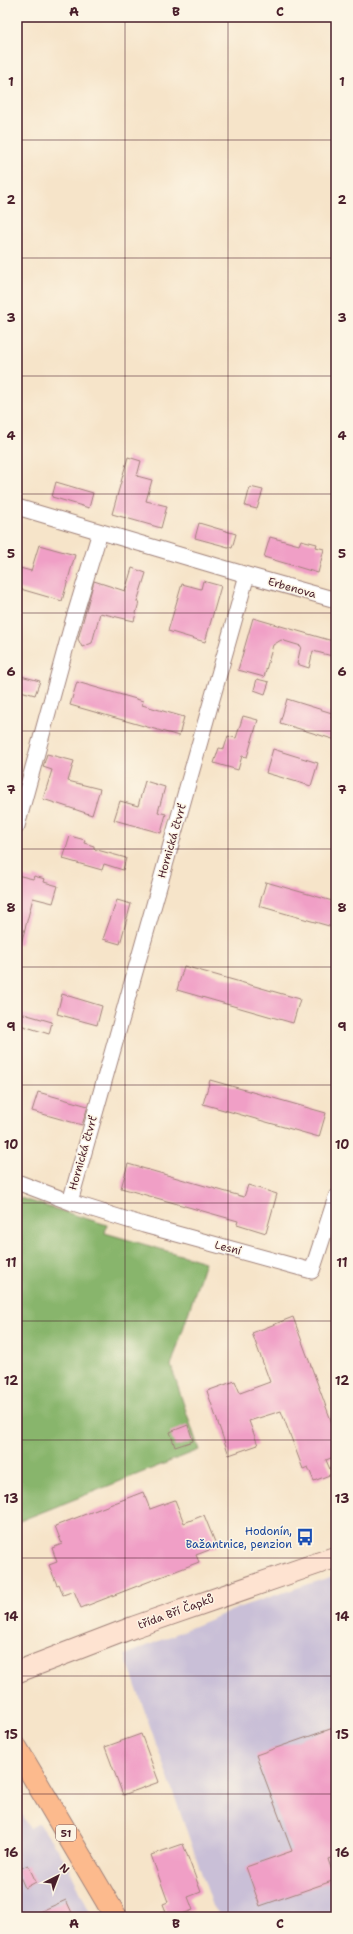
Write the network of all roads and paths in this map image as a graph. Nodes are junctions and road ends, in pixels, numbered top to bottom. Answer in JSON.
{"nodes":[{"id":1,"x":17,"y":508,"type":"edge"},
{"id":2,"x":100,"y":532,"type":"junction"},
{"id":3,"x":247,"y":575,"type":"junction"},
{"id":4,"x":336,"y":600,"type":"edge"},
{"id":5,"x":17,"y":826,"type":"edge"},
{"id":6,"x":17,"y":1182,"type":"edge"},
{"id":7,"x":336,"y":1197,"type":"edge"},
{"id":8,"x":70,"y":1202,"type":"junction"},
{"id":9,"x":336,"y":1557,"type":"edge"},
{"id":10,"x":17,"y":1672,"type":"edge"},
{"id":11,"x":17,"y":1749,"type":"edge"},
{"id":12,"x":116,"y":1917,"type":"edge"}],
"edges":[{"from":1,"to":2,"type":"street"},
{"from":2,"to":3,"type":"street"},
{"from":2,"to":5,"type":"street"},
{"from":3,"to":4,"type":"street","name":"Erbenova"},
{"from":3,"to":8,"type":"street","name":"Hornická čtvrť"},
{"from":6,"to":8,"type":"street","name":"Hornická čtvrť"},
{"from":7,"to":8,"type":"street","name":"Lesní"},
{"from":9,"to":10,"type":"street","name":"třída Bří Čapků"},
{"from":11,"to":12,"type":"main road","number":"51"}]}
